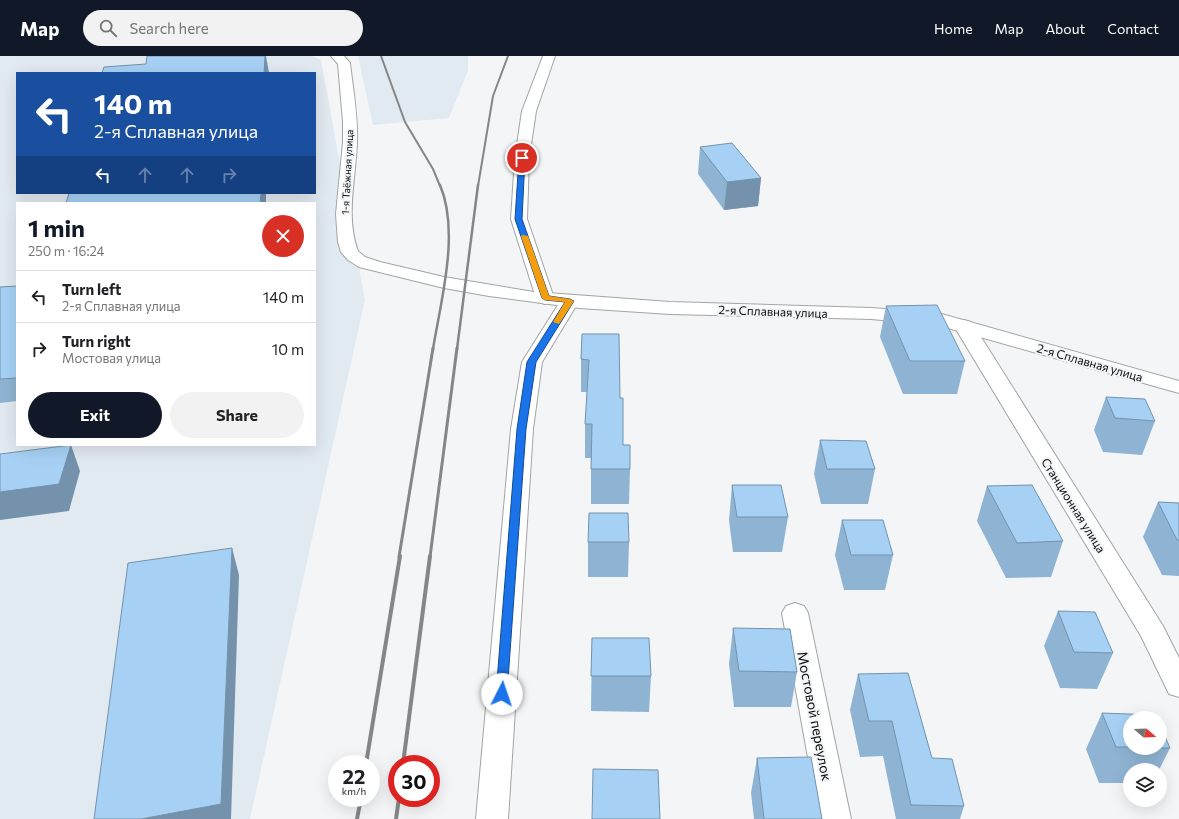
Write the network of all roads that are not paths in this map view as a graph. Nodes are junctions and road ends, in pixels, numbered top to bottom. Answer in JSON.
{"nodes":[{"id":1,"x":338,"y":56,"type":"edge"},
{"id":2,"x":549,"y":56,"type":"edge"},
{"id":3,"x":361,"y":262,"type":"joint"},
{"id":4,"x":545,"y":298,"type":"junction"},
{"id":5,"x":570,"y":301,"type":"junction"},
{"id":6,"x":964,"y":326,"type":"junction"},
{"id":7,"x":1179,"y":387,"type":"edge"},
{"id":8,"x":795,"y":613,"type":"dead end"},
{"id":9,"x":1179,"y":686,"type":"edge"},
{"id":10,"x":492,"y":819,"type":"edge"},
{"id":11,"x":835,"y":819,"type":"edge"}],
"edges":[{"from":1,"to":3,"type":"street","name":"1-я Таёжная улица"},
{"from":2,"to":4,"type":"street"},
{"from":3,"to":4,"type":"street","name":"2-я Сплавная улица"},
{"from":4,"to":5,"type":"street","name":"2-я Сплавная улица"},
{"from":5,"to":6,"type":"street","name":"2-я Сплавная улица"},
{"from":5,"to":10,"type":"street"},
{"from":6,"to":7,"type":"street","name":"2-я Сплавная улица"},
{"from":6,"to":9,"type":"street","name":"Станционная улица"},
{"from":8,"to":11,"type":"street","name":"Мостовой переулок"}]}
